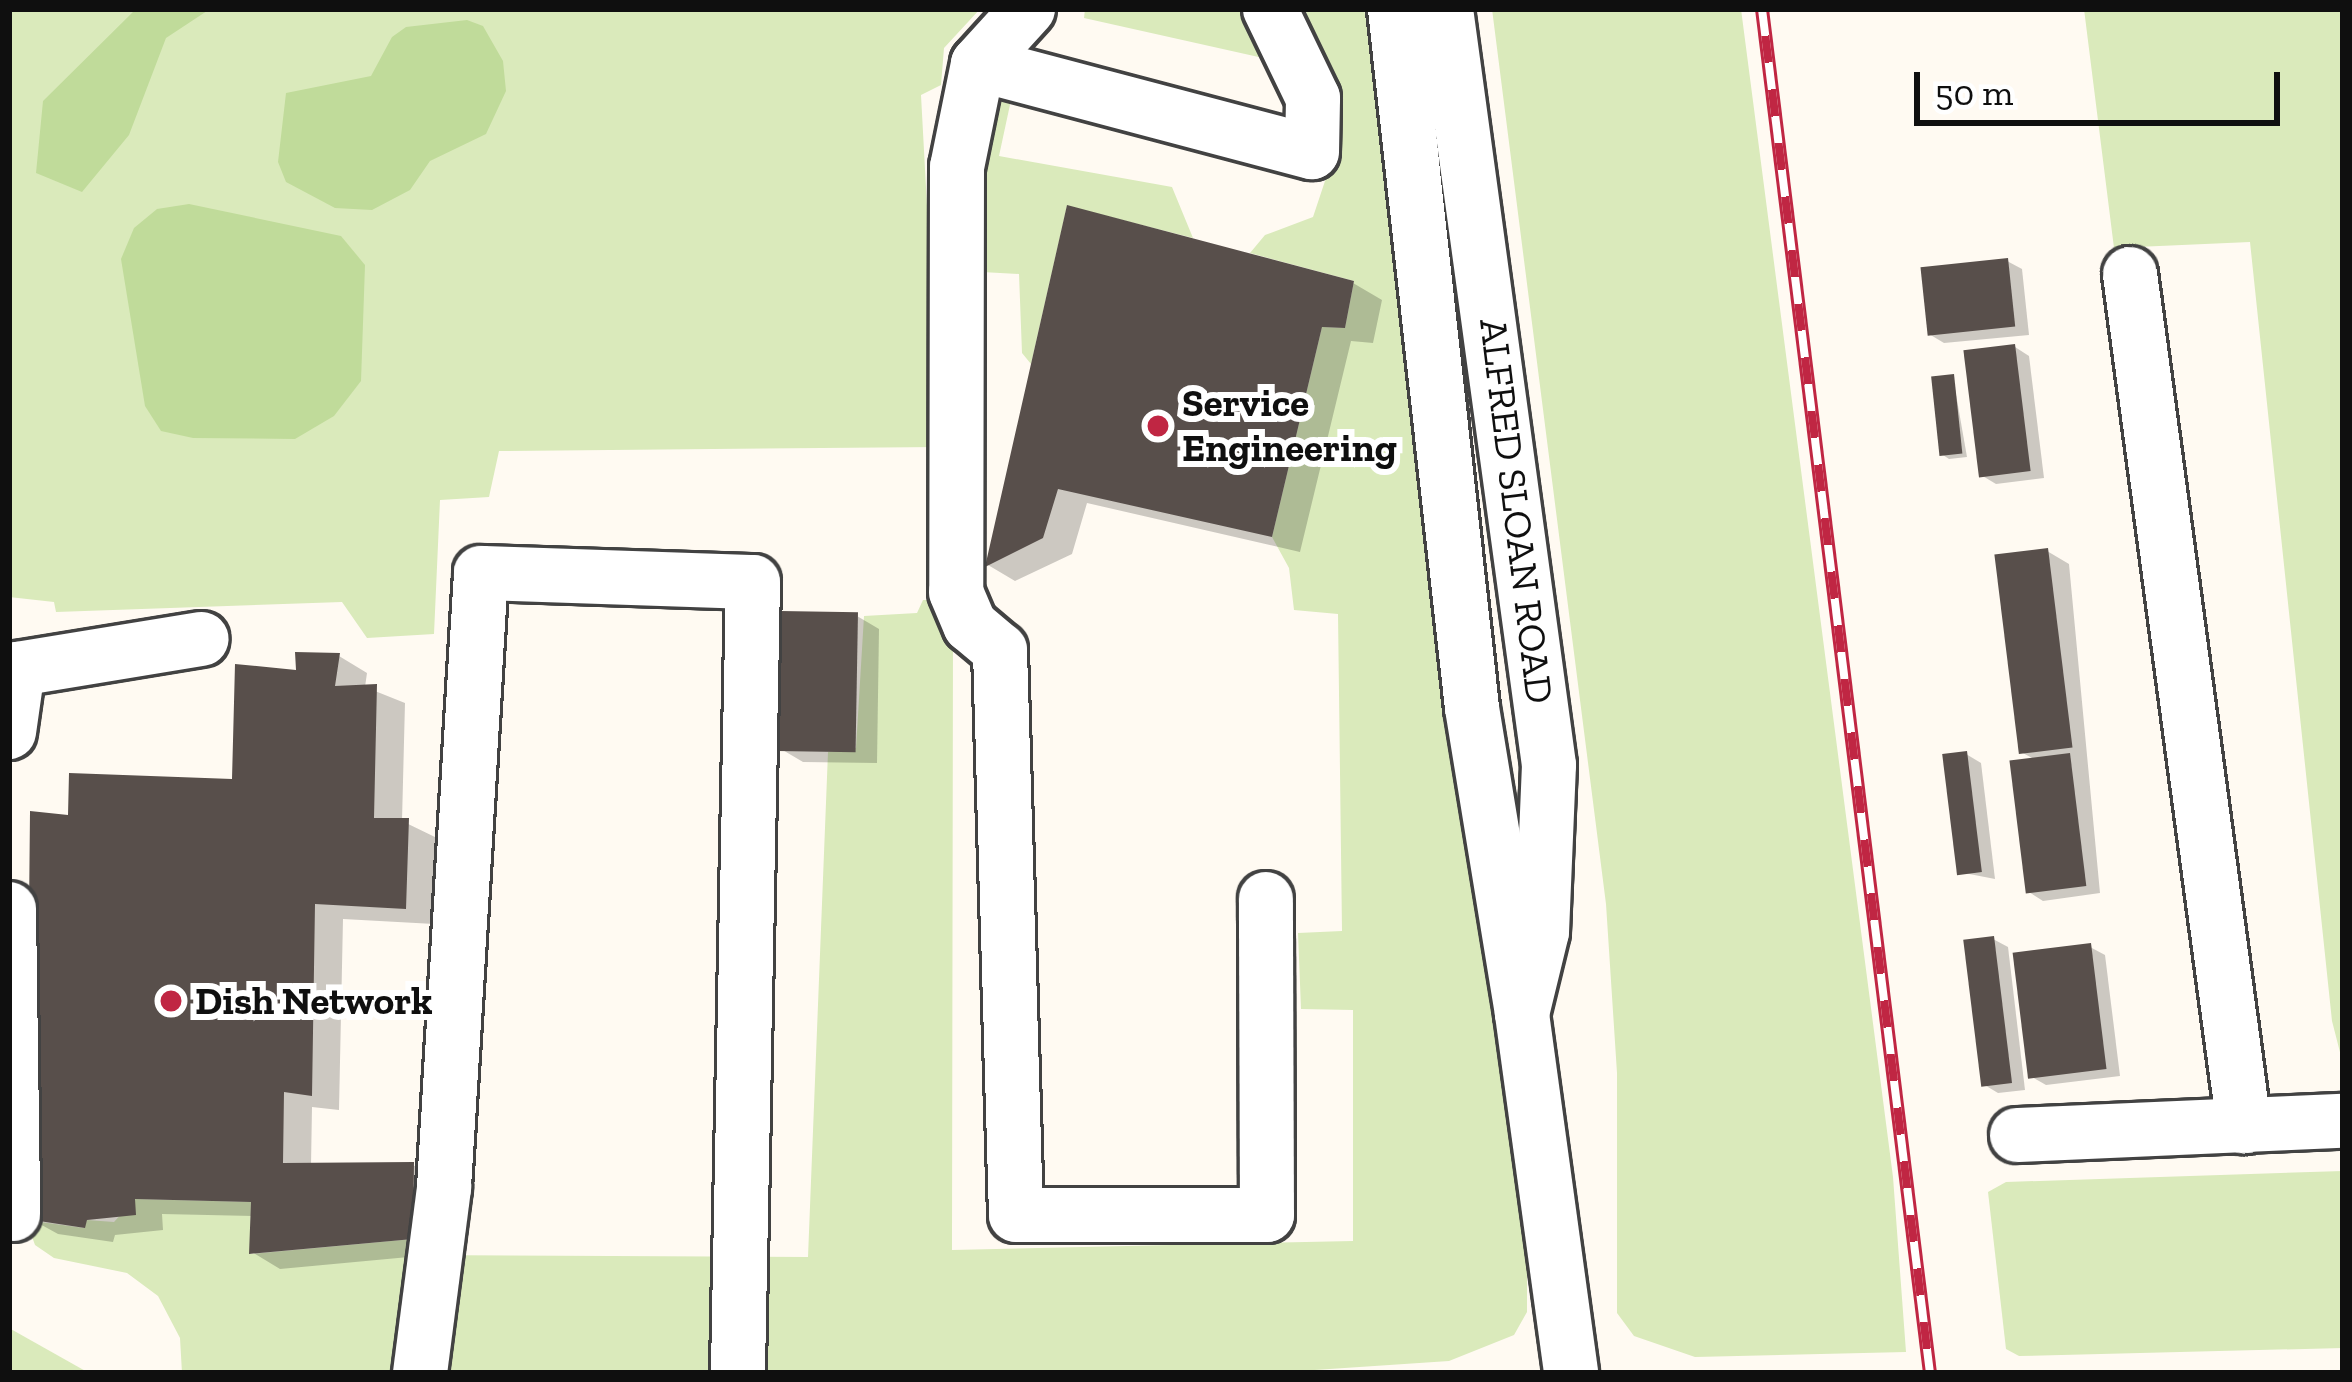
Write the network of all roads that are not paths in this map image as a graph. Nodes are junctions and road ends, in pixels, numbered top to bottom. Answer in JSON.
{"nodes":[{"id":1,"x":1028,"y":9,"type":"edge"},
{"id":2,"x":1270,"y":9,"type":"edge"},
{"id":3,"x":1395,"y":9,"type":"edge"},
{"id":4,"x":1446,"y":9,"type":"edge"},
{"id":5,"x":979,"y":64,"type":"junction"},
{"id":6,"x":2130,"y":274,"type":"dead end"},
{"id":7,"x":202,"y":639,"type":"dead end"},
{"id":8,"x":9,"y":732,"type":"edge"},
{"id":9,"x":1266,"y":899,"type":"dead end"},
{"id":10,"x":9,"y":909,"type":"edge"},
{"id":11,"x":1522,"y":1014,"type":"junction"},
{"id":12,"x":2343,"y":1120,"type":"edge"},
{"id":13,"x":2244,"y":1126,"type":"junction"},
{"id":14,"x":2017,"y":1135,"type":"dead end"},
{"id":15,"x":13,"y":1214,"type":"dead end"},
{"id":16,"x":420,"y":1373,"type":"edge"},
{"id":17,"x":737,"y":1373,"type":"edge"},
{"id":18,"x":1570,"y":1373,"type":"edge"}],
"edges":[{"from":1,"to":5,"type":"lane"},
{"from":2,"to":5,"type":"lane"},
{"from":3,"to":11,"type":"lane","name":"ALFRED SLOAN ROAD"},
{"from":4,"to":11,"type":"lane","name":"ALFRED SLOAN ROAD"},
{"from":5,"to":9,"type":"lane"},
{"from":6,"to":13,"type":"lane"},
{"from":7,"to":8,"type":"lane"},
{"from":10,"to":15,"type":"lane"},
{"from":11,"to":18,"type":"lane","name":"ALFRED SLOAN ROAD"},
{"from":12,"to":13,"type":"lane"},
{"from":13,"to":14,"type":"lane"},
{"from":16,"to":17,"type":"lane"}]}
